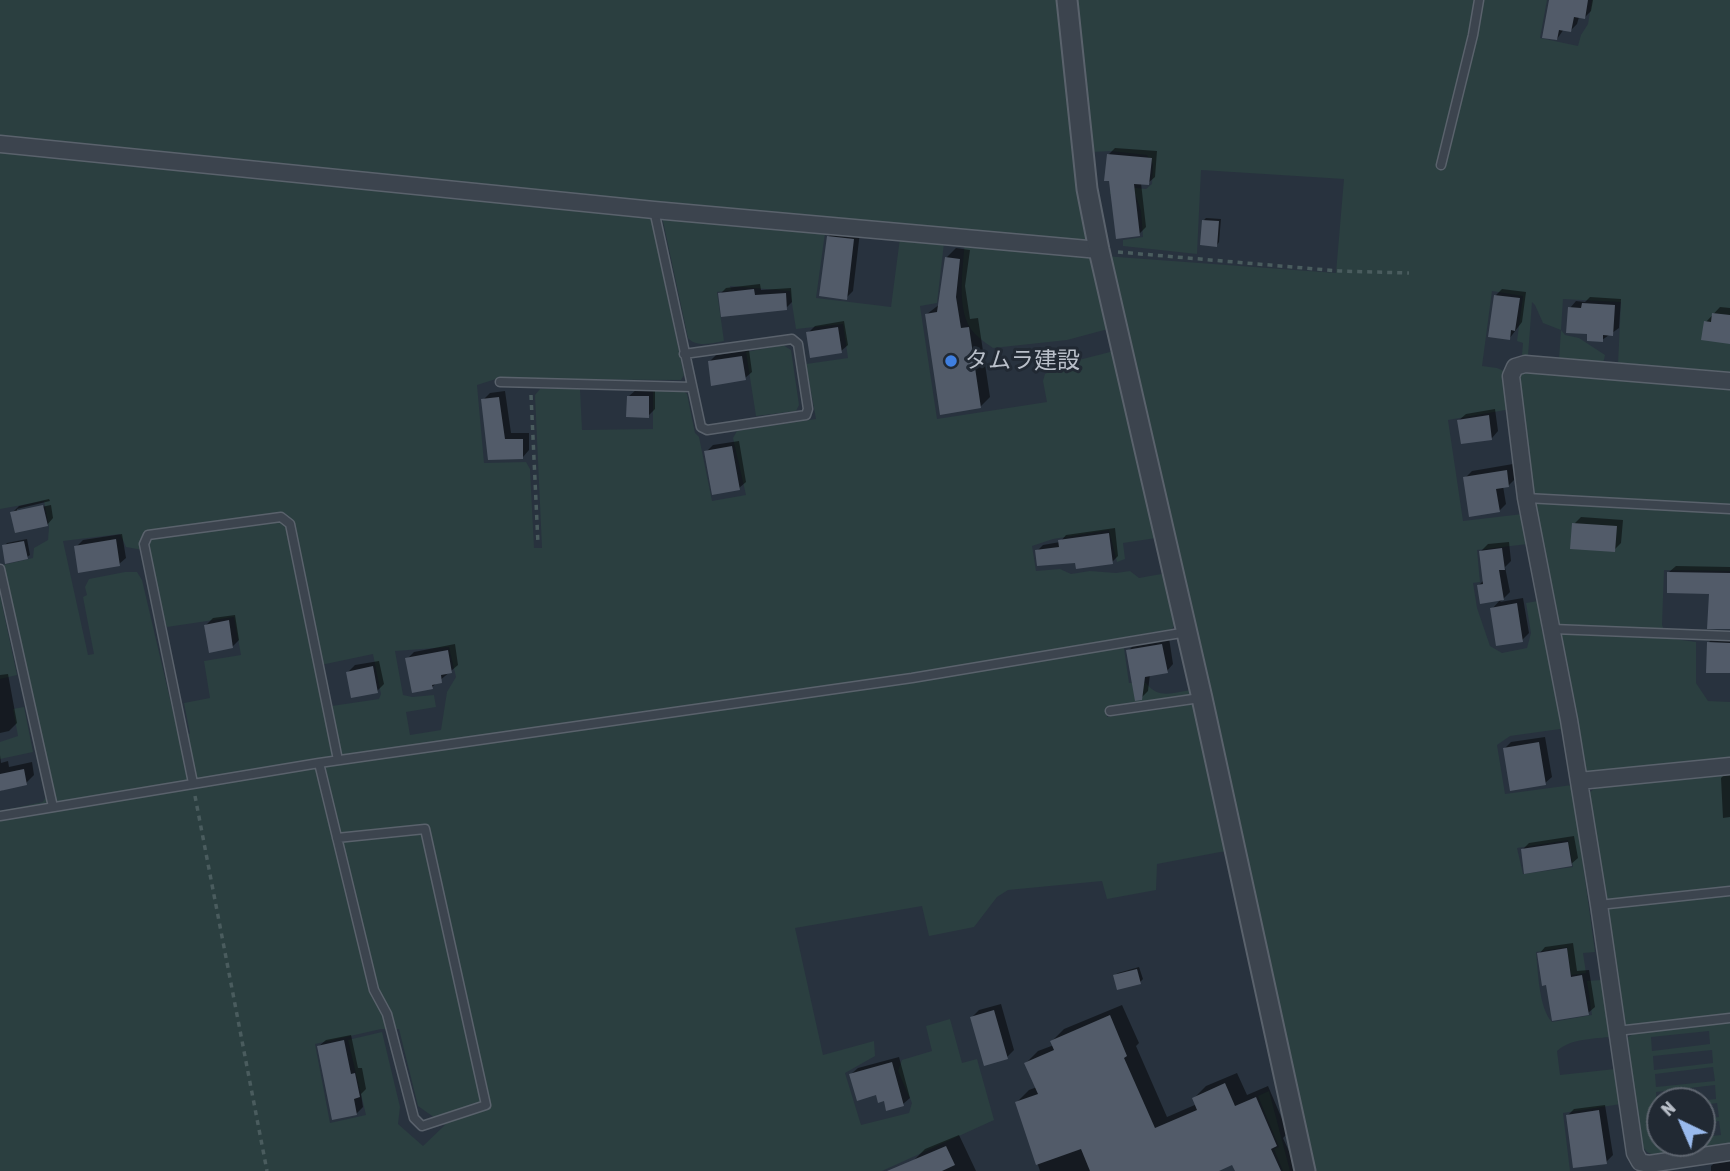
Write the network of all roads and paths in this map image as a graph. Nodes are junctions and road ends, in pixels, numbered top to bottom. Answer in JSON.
{"nodes":[{"id":1,"x":1067,"y":0,"type":"edge"},
{"id":2,"x":1479,"y":0,"type":"edge"},
{"id":3,"x":0,"y":144,"type":"edge"},
{"id":4,"x":1441,"y":165,"type":"dead end"},
{"id":5,"x":654,"y":210,"type":"junction"},
{"id":6,"x":1099,"y":250,"type":"junction"},
{"id":7,"x":1409,"y":273,"type":"dead end"},
{"id":8,"x":684,"y":354,"type":"junction"},
{"id":9,"x":500,"y":382,"type":"dead end"},
{"id":10,"x":1730,"y":382,"type":"edge"},
{"id":11,"x":530,"y":383,"type":"junction"},
{"id":12,"x":692,"y":387,"type":"junction"},
{"id":13,"x":1526,"y":498,"type":"junction"},
{"id":14,"x":1730,"y":509,"type":"edge"},
{"id":15,"x":538,"y":544,"type":"dead end"},
{"id":16,"x":0,"y":569,"type":"edge"},
{"id":17,"x":1553,"y":629,"type":"junction"},
{"id":18,"x":1187,"y":632,"type":"junction"},
{"id":19,"x":1730,"y":636,"type":"edge"},
{"id":20,"x":1202,"y":698,"type":"junction"},
{"id":21,"x":1110,"y":711,"type":"dead end"},
{"id":22,"x":338,"y":760,"type":"junction"},
{"id":23,"x":319,"y":763,"type":"junction"},
{"id":24,"x":1730,"y":766,"type":"edge"},
{"id":25,"x":1579,"y":780,"type":"junction"},
{"id":26,"x":192,"y":783,"type":"junction"},
{"id":27,"x":54,"y":807,"type":"junction"},
{"id":28,"x":0,"y":816,"type":"edge"},
{"id":29,"x":337,"y":838,"type":"junction"},
{"id":30,"x":1730,"y":891,"type":"edge"},
{"id":31,"x":1599,"y":905,"type":"junction"},
{"id":32,"x":1730,"y":1018,"type":"edge"},
{"id":33,"x":1617,"y":1031,"type":"junction"},
{"id":34,"x":1730,"y":1152,"type":"edge"},
{"id":35,"x":267,"y":1171,"type":"edge"},
{"id":36,"x":1305,"y":1171,"type":"edge"}],
"edges":[{"from":1,"to":6,"type":"street"},
{"from":2,"to":4,"type":"lane"},
{"from":3,"to":5,"type":"street"},
{"from":5,"to":6,"type":"street"},
{"from":5,"to":8,"type":"lane"},
{"from":6,"to":7,"type":"path"},
{"from":6,"to":18,"type":"street"},
{"from":8,"to":12,"type":"lane"},
{"from":8,"to":12,"type":"lane"},
{"from":9,"to":11,"type":"lane"},
{"from":10,"to":13,"type":"street"},
{"from":11,"to":12,"type":"lane"},
{"from":11,"to":15,"type":"path"},
{"from":13,"to":14,"type":"lane"},
{"from":13,"to":17,"type":"street"},
{"from":16,"to":27,"type":"lane"},
{"from":17,"to":19,"type":"lane"},
{"from":17,"to":25,"type":"street"},
{"from":18,"to":20,"type":"street"},
{"from":18,"to":22,"type":"lane"},
{"from":20,"to":21,"type":"lane"},
{"from":20,"to":36,"type":"street"},
{"from":22,"to":23,"type":"lane"},
{"from":22,"to":26,"type":"lane"},
{"from":23,"to":26,"type":"lane"},
{"from":23,"to":29,"type":"lane"},
{"from":24,"to":25,"type":"street"},
{"from":25,"to":31,"type":"street"},
{"from":26,"to":27,"type":"lane"},
{"from":26,"to":35,"type":"path"},
{"from":27,"to":28,"type":"lane"},
{"from":29,"to":29,"type":"lane"},
{"from":30,"to":31,"type":"lane"},
{"from":31,"to":33,"type":"street"},
{"from":32,"to":33,"type":"lane"},
{"from":33,"to":34,"type":"street"}]}
